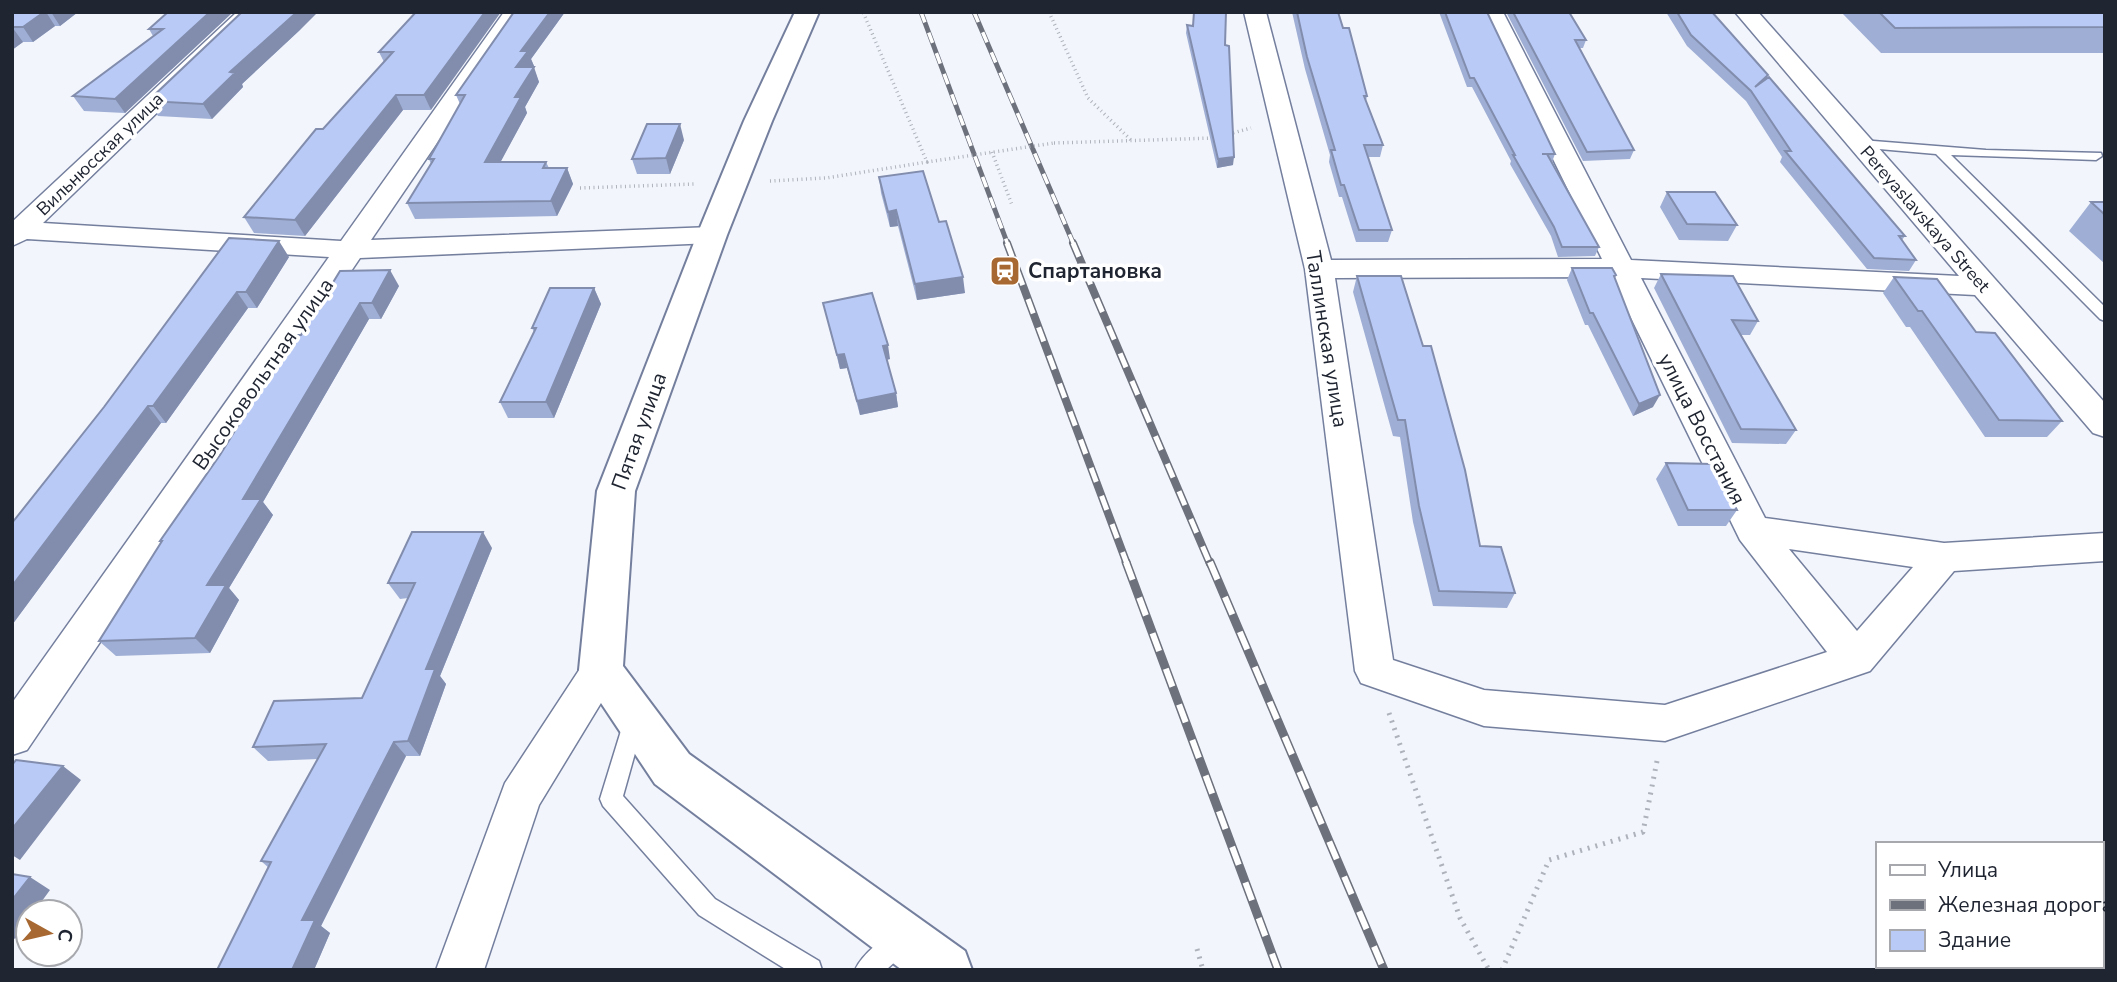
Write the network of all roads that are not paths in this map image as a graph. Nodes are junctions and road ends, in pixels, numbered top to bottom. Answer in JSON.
{"nodes":[{"id":1,"x":250,"y":12,"type":"edge"},
{"id":2,"x":516,"y":12,"type":"edge"},
{"id":3,"x":807,"y":12,"type":"edge"},
{"id":4,"x":1255,"y":12,"type":"edge"},
{"id":5,"x":1492,"y":12,"type":"edge"},
{"id":6,"x":1746,"y":12,"type":"edge"},
{"id":7,"x":1861,"y":144,"type":"junction"},
{"id":8,"x":1940,"y":151,"type":"junction"},
{"id":9,"x":2096,"y":156,"type":"dead end"},
{"id":10,"x":15,"y":233,"type":"edge"},
{"id":11,"x":712,"y":235,"type":"junction"},
{"id":12,"x":348,"y":250,"type":"junction"},
{"id":13,"x":1620,"y":268,"type":"junction"},
{"id":14,"x":1319,"y":269,"type":"junction"},
{"id":15,"x":1984,"y":286,"type":"junction"},
{"id":16,"x":2105,"y":316,"type":"edge"},
{"id":17,"x":2105,"y":425,"type":"edge"},
{"id":18,"x":1753,"y":530,"type":"junction"},
{"id":19,"x":2105,"y":547,"type":"edge"},
{"id":20,"x":1944,"y":557,"type":"junction"},
{"id":21,"x":1856,"y":659,"type":"junction"},
{"id":22,"x":601,"y":670,"type":"junction"},
{"id":23,"x":635,"y":718,"type":"junction"},
{"id":24,"x":12,"y":737,"type":"edge"},
{"id":25,"x":885,"y":954,"type":"edge"},
{"id":26,"x":460,"y":970,"type":"edge"},
{"id":27,"x":810,"y":970,"type":"edge"},
{"id":28,"x":946,"y":970,"type":"edge"}],
"edges":[{"from":1,"to":10,"type":"street","name":"Вильнюсская улица"},
{"from":2,"to":12,"type":"street","name":"Высоковольтная улица"},
{"from":3,"to":11,"type":"street","name":"Пятая улица"},
{"from":4,"to":14,"type":"street","name":"Таллинская улица"},
{"from":5,"to":13,"type":"street","name":"улица Восстания"},
{"from":6,"to":7,"type":"street","name":"Pereyaslavskaya Street"},
{"from":7,"to":8,"type":"lane"},
{"from":7,"to":15,"type":"street","name":"Pereyaslavskaya Street"},
{"from":8,"to":9,"type":"lane"},
{"from":8,"to":16,"type":"lane"},
{"from":10,"to":12,"type":"street"},
{"from":11,"to":12,"type":"street"},
{"from":11,"to":22,"type":"street","name":"Пятая улица"},
{"from":12,"to":24,"type":"street","name":"Высоковольтная улица"},
{"from":13,"to":14,"type":"street"},
{"from":13,"to":15,"type":"street"},
{"from":13,"to":18,"type":"street","name":"улица Восстания"},
{"from":14,"to":21,"type":"street","name":"Таллинская улица"},
{"from":15,"to":17,"type":"street","name":"Pereyaslavskaya Street"},
{"from":18,"to":20,"type":"street","name":"улица Восстания"},
{"from":18,"to":21,"type":"street"},
{"from":19,"to":20,"type":"street","name":"улица Восстания"},
{"from":20,"to":21,"type":"street"},
{"from":22,"to":23,"type":"street"},
{"from":22,"to":26,"type":"street","name":"Пятая улица"},
{"from":23,"to":25,"type":"street"},
{"from":23,"to":27,"type":"lane"},
{"from":25,"to":28,"type":"street"}]}
